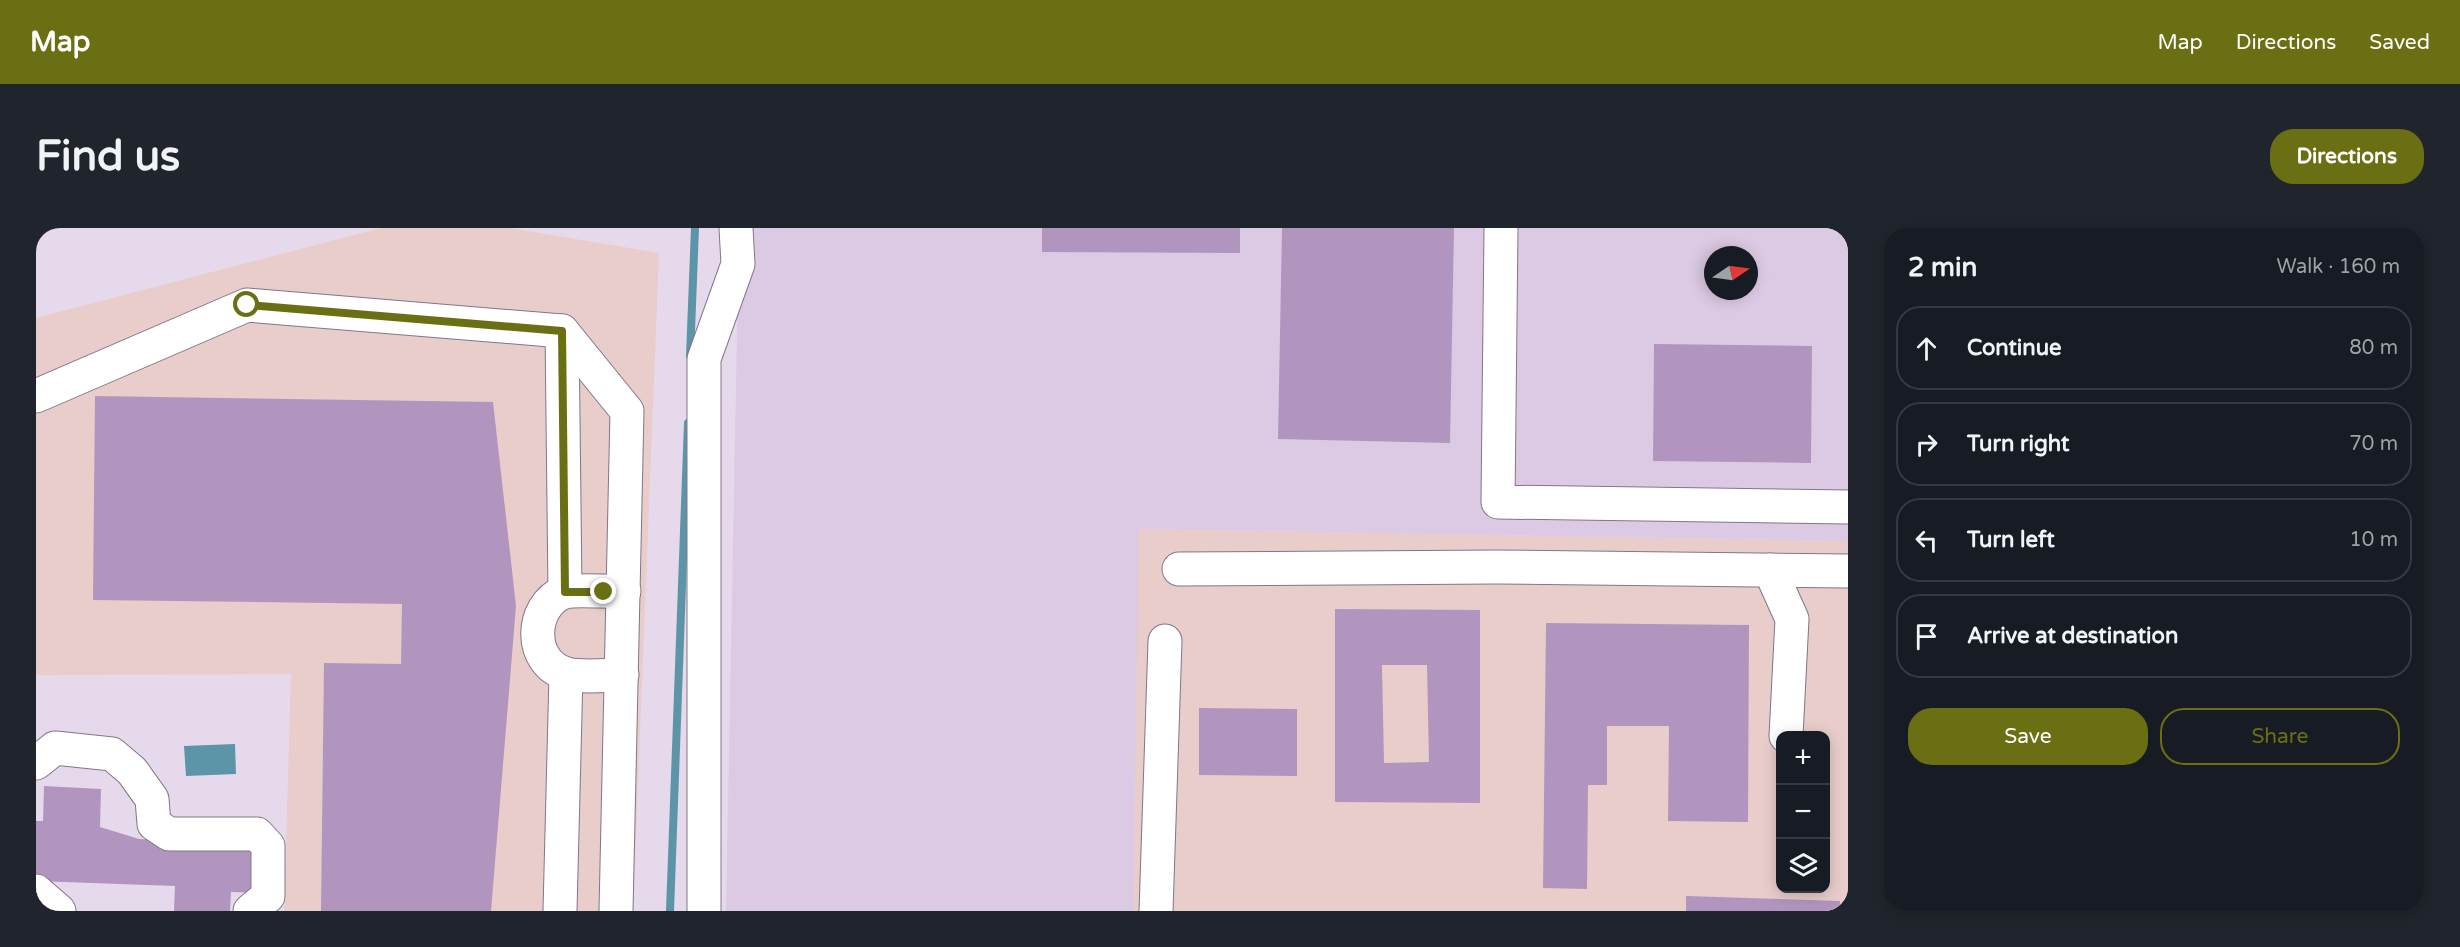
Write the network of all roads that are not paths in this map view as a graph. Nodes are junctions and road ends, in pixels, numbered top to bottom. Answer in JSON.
{"nodes":[{"id":1,"x":736,"y":228,"type":"edge"},
{"id":2,"x":1501,"y":228,"type":"edge"},
{"id":3,"x":562,"y":331,"type":"junction"},
{"id":4,"x":36,"y":396,"type":"edge"},
{"id":5,"x":1848,"y":507,"type":"edge"},
{"id":6,"x":1179,"y":569,"type":"dead end"},
{"id":7,"x":1770,"y":570,"type":"junction"},
{"id":8,"x":1848,"y":571,"type":"edge"},
{"id":9,"x":624,"y":591,"type":"junction"},
{"id":10,"x":565,"y":592,"type":"junction"},
{"id":11,"x":1165,"y":642,"type":"dead end"},
{"id":12,"x":566,"y":674,"type":"junction"},
{"id":13,"x":622,"y":675,"type":"junction"},
{"id":14,"x":1786,"y":731,"type":"edge"},
{"id":15,"x":36,"y":764,"type":"edge"},
{"id":16,"x":36,"y":891,"type":"edge"},
{"id":17,"x":59,"y":911,"type":"edge"},
{"id":18,"x":250,"y":911,"type":"edge"},
{"id":19,"x":560,"y":911,"type":"edge"},
{"id":20,"x":616,"y":911,"type":"edge"},
{"id":21,"x":704,"y":911,"type":"edge"},
{"id":22,"x":1156,"y":911,"type":"edge"}],
"edges":[{"from":1,"to":21,"type":"street"},
{"from":2,"to":5,"type":"street"},
{"from":3,"to":4,"type":"street"},
{"from":3,"to":9,"type":"street"},
{"from":3,"to":10,"type":"street"},
{"from":6,"to":7,"type":"street"},
{"from":7,"to":8,"type":"street"},
{"from":7,"to":14,"type":"street"},
{"from":9,"to":10,"type":"street"},
{"from":9,"to":13,"type":"street"},
{"from":10,"to":12,"type":"street"},
{"from":11,"to":22,"type":"street"},
{"from":12,"to":13,"type":"street"},
{"from":12,"to":19,"type":"street"},
{"from":13,"to":20,"type":"street"},
{"from":15,"to":18,"type":"street"},
{"from":16,"to":17,"type":"street"}]}
